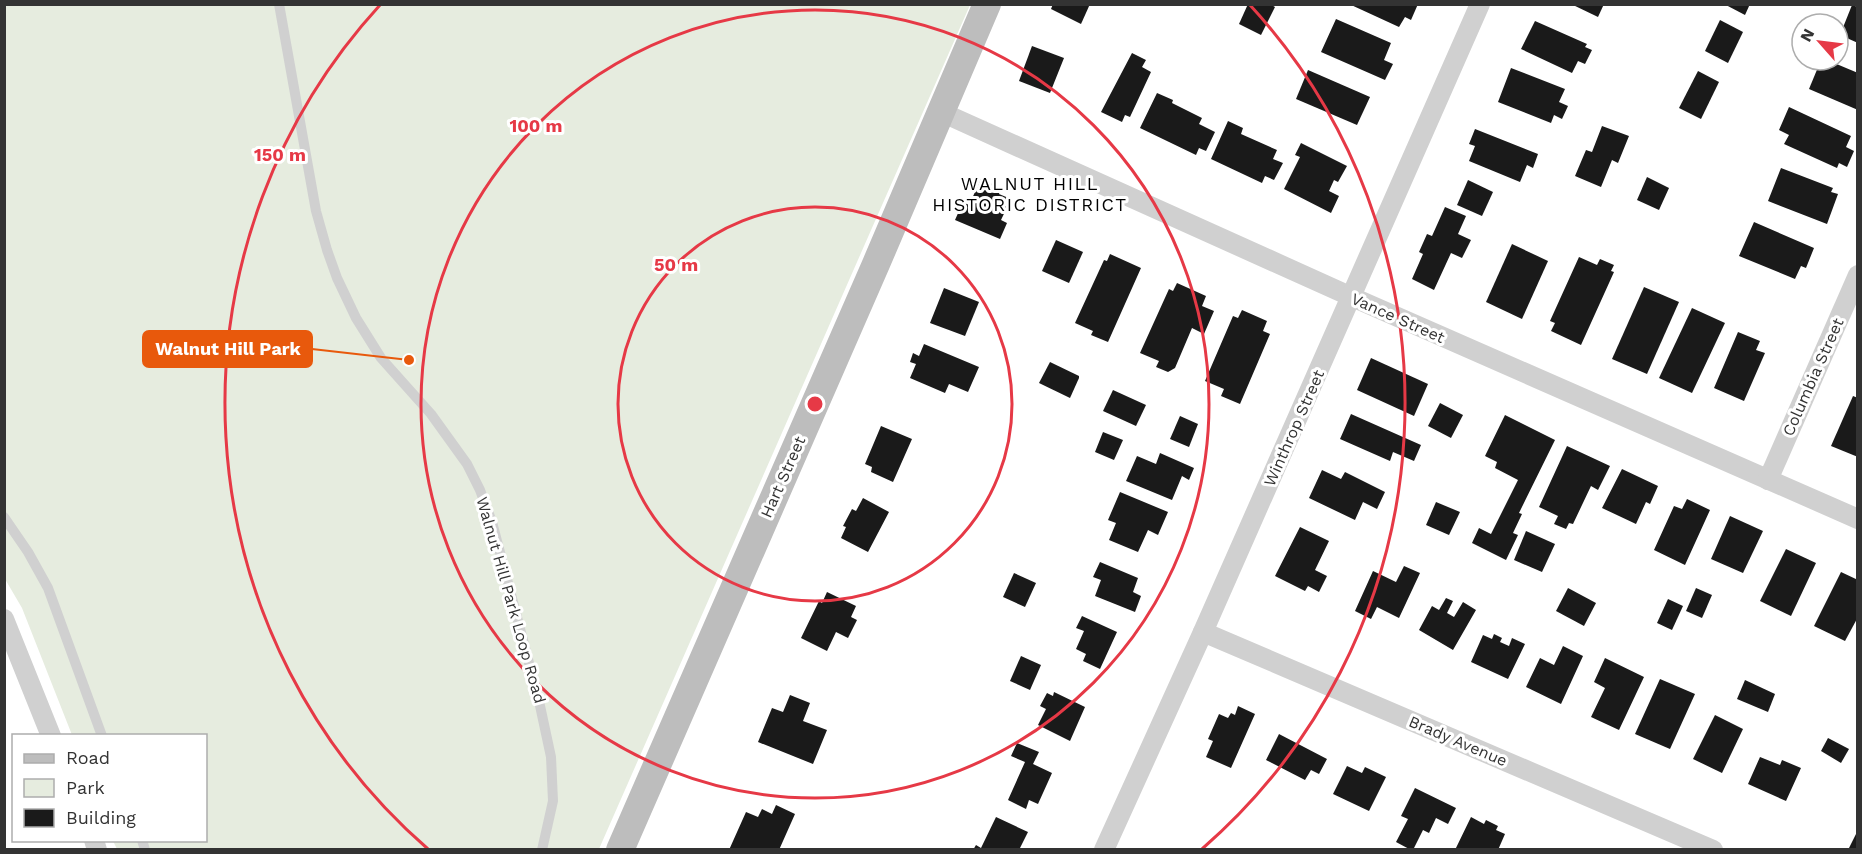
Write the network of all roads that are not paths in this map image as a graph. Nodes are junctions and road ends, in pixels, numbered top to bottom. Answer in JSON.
{"nodes":[{"id":1,"x":279,"y":4,"type":"edge"},
{"id":2,"x":987,"y":4,"type":"edge"},
{"id":3,"x":1479,"y":4,"type":"edge"},
{"id":4,"x":941,"y":112,"type":"junction"},
{"id":5,"x":1857,"y":275,"type":"edge"},
{"id":6,"x":1352,"y":297,"type":"junction"},
{"id":7,"x":1768,"y":480,"type":"junction"},
{"id":8,"x":4,"y":517,"type":"edge"},
{"id":9,"x":1857,"y":519,"type":"edge"},
{"id":10,"x":4,"y":619,"type":"edge"},
{"id":11,"x":1203,"y":632,"type":"junction"},
{"id":12,"x":51,"y":734,"type":"edge"},
{"id":13,"x":102,"y":734,"type":"edge"},
{"id":14,"x":542,"y":849,"type":"edge"},
{"id":15,"x":620,"y":849,"type":"edge"},
{"id":16,"x":1104,"y":849,"type":"edge"},
{"id":17,"x":1713,"y":849,"type":"edge"}],
"edges":[{"from":1,"to":14,"type":"lane","name":"Walnut Hill Park Loop Road"},
{"from":2,"to":4,"type":"street","name":"Hart Street"},
{"from":3,"to":6,"type":"street","name":"Winthrop Street"},
{"from":4,"to":6,"type":"street","name":"Vance Street"},
{"from":4,"to":15,"type":"street","name":"Hart Street"},
{"from":5,"to":7,"type":"street","name":"Columbia Street"},
{"from":6,"to":7,"type":"street","name":"Vance Street"},
{"from":6,"to":11,"type":"street","name":"Winthrop Street"},
{"from":7,"to":9,"type":"street","name":"Vance Street"},
{"from":8,"to":13,"type":"lane"},
{"from":10,"to":12,"type":"street"},
{"from":11,"to":16,"type":"street","name":"Winthrop Street"},
{"from":11,"to":17,"type":"street","name":"Brady Avenue"}]}
